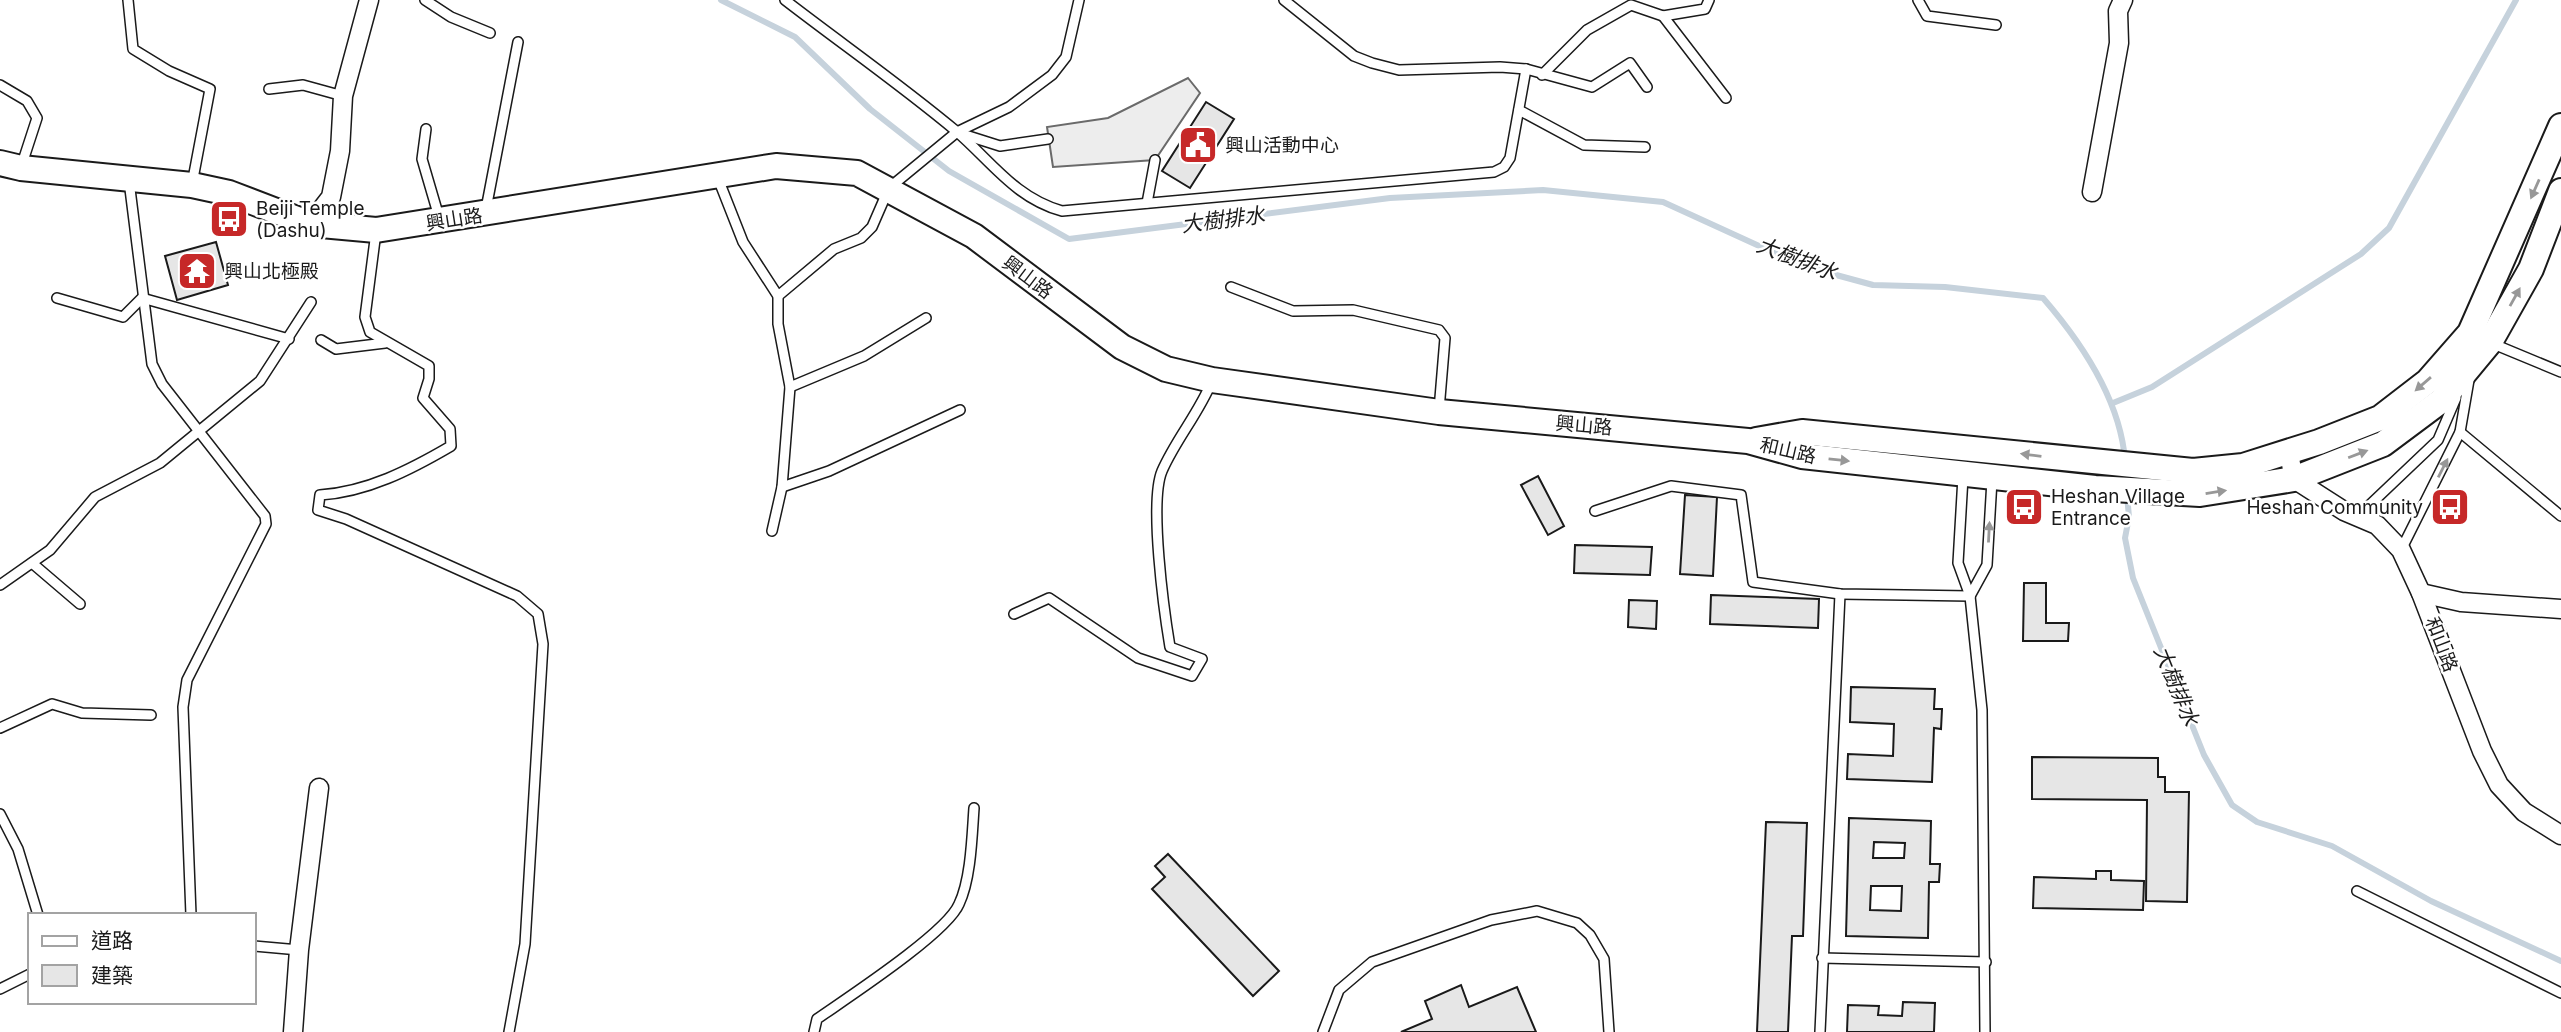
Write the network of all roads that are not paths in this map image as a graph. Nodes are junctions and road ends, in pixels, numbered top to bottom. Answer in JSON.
{"nodes":[{"id":1,"x":128,"y":0,"type":"edge"},
{"id":2,"x":369,"y":0,"type":"edge"},
{"id":3,"x":425,"y":0,"type":"edge"},
{"id":4,"x":785,"y":0,"type":"edge"},
{"id":5,"x":1079,"y":0,"type":"edge"},
{"id":6,"x":1284,"y":0,"type":"edge"},
{"id":7,"x":1709,"y":0,"type":"edge"},
{"id":8,"x":1918,"y":0,"type":"edge"},
{"id":9,"x":2123,"y":0,"type":"edge"},
{"id":10,"x":1663,"y":16,"type":"junction"},
{"id":11,"x":1997,"y":25,"type":"dead end"},
{"id":12,"x":490,"y":33,"type":"dead end"},
{"id":13,"x":518,"y":42,"type":"dead end"},
{"id":14,"x":1526,"y":69,"type":"junction"},
{"id":15,"x":1542,"y":75,"type":"junction"},
{"id":16,"x":0,"y":85,"type":"edge"},
{"id":17,"x":1647,"y":87,"type":"dead end"},
{"id":18,"x":270,"y":89,"type":"dead end"},
{"id":19,"x":343,"y":96,"type":"junction"},
{"id":20,"x":1726,"y":97,"type":"dead end"},
{"id":21,"x":1518,"y":110,"type":"junction"},
{"id":22,"x":2561,"y":126,"type":"edge"},
{"id":23,"x":426,"y":129,"type":"dead end"},
{"id":24,"x":957,"y":132,"type":"junction"},
{"id":25,"x":1048,"y":139,"type":"dead end"},
{"id":26,"x":1645,"y":147,"type":"dead end"},
{"id":27,"x":1155,"y":160,"type":"dead end"},
{"id":28,"x":10,"y":166,"type":"edge"},
{"id":29,"x":716,"y":174,"type":"junction"},
{"id":30,"x":129,"y":177,"type":"junction"},
{"id":31,"x":192,"y":185,"type":"junction"},
{"id":32,"x":889,"y":188,"type":"junction"},
{"id":33,"x":2561,"y":191,"type":"edge"},
{"id":34,"x":2092,"y":192,"type":"dead end"},
{"id":35,"x":1147,"y":203,"type":"junction"},
{"id":36,"x":485,"y":214,"type":"junction"},
{"id":37,"x":440,"y":222,"type":"junction"},
{"id":38,"x":310,"y":224,"type":"junction"},
{"id":39,"x":376,"y":230,"type":"junction"},
{"id":40,"x":1231,"y":287,"type":"dead end"},
{"id":41,"x":778,"y":296,"type":"junction"},
{"id":42,"x":57,"y":298,"type":"dead end"},
{"id":43,"x":142,"y":298,"type":"junction"},
{"id":44,"x":312,"y":302,"type":"dead end"},
{"id":45,"x":926,"y":318,"type":"dead end"},
{"id":46,"x":289,"y":340,"type":"junction"},
{"id":47,"x":321,"y":340,"type":"dead end"},
{"id":48,"x":385,"y":343,"type":"junction"},
{"id":49,"x":2471,"y":347,"type":"junction"},
{"id":50,"x":2561,"y":372,"type":"edge"},
{"id":51,"x":1212,"y":380,"type":"junction"},
{"id":52,"x":790,"y":387,"type":"junction"},
{"id":53,"x":960,"y":410,"type":"dead end"},
{"id":54,"x":1439,"y":412,"type":"junction"},
{"id":55,"x":200,"y":429,"type":"junction"},
{"id":56,"x":2460,"y":432,"type":"junction"},
{"id":57,"x":1748,"y":441,"type":"joint"},
{"id":58,"x":2288,"y":454,"type":"junction"},
{"id":59,"x":1978,"y":464,"type":"junction"},
{"id":60,"x":2294,"y":479,"type":"junction"},
{"id":61,"x":782,"y":487,"type":"junction"},
{"id":62,"x":1595,"y":511,"type":"dead end"},
{"id":63,"x":2561,"y":516,"type":"edge"},
{"id":64,"x":2357,"y":517,"type":"junction"},
{"id":65,"x":772,"y":531,"type":"dead end"},
{"id":66,"x":2401,"y":550,"type":"junction"},
{"id":67,"x":32,"y":563,"type":"junction"},
{"id":68,"x":0,"y":585,"type":"edge"},
{"id":69,"x":2421,"y":593,"type":"junction"},
{"id":70,"x":1840,"y":594,"type":"junction"},
{"id":71,"x":1970,"y":596,"type":"junction"},
{"id":72,"x":80,"y":604,"type":"dead end"},
{"id":73,"x":2561,"y":609,"type":"edge"},
{"id":74,"x":1014,"y":614,"type":"dead end"},
{"id":75,"x":151,"y":715,"type":"dead end"},
{"id":76,"x":0,"y":728,"type":"edge"},
{"id":77,"x":319,"y":788,"type":"dead end"},
{"id":78,"x":974,"y":808,"type":"dead end"},
{"id":79,"x":0,"y":814,"type":"edge"},
{"id":80,"x":2561,"y":835,"type":"edge"},
{"id":81,"x":2357,"y":891,"type":"dead end"},
{"id":82,"x":37,"y":913,"type":"edge"},
{"id":83,"x":191,"y":913,"type":"edge"},
{"id":84,"x":256,"y":946,"type":"edge"},
{"id":85,"x":299,"y":950,"type":"junction"},
{"id":86,"x":1822,"y":958,"type":"junction"},
{"id":87,"x":1986,"y":962,"type":"junction"},
{"id":88,"x":28,"y":975,"type":"edge"},
{"id":89,"x":0,"y":989,"type":"edge"},
{"id":90,"x":2561,"y":993,"type":"edge"},
{"id":91,"x":293,"y":1032,"type":"edge"},
{"id":92,"x":509,"y":1032,"type":"edge"},
{"id":93,"x":814,"y":1032,"type":"edge"},
{"id":94,"x":1323,"y":1032,"type":"edge"},
{"id":95,"x":1609,"y":1032,"type":"edge"},
{"id":96,"x":1820,"y":1032,"type":"edge"},
{"id":97,"x":1986,"y":1032,"type":"edge"}],
"edges":[{"from":1,"to":31,"type":"lane"},
{"from":2,"to":19,"type":"street"},
{"from":3,"to":12,"type":"lane"},
{"from":4,"to":24,"type":"lane"},
{"from":5,"to":24,"type":"lane"},
{"from":6,"to":14,"type":"lane"},
{"from":7,"to":10,"type":"lane"},
{"from":8,"to":11,"type":"lane"},
{"from":9,"to":34,"type":"street"},
{"from":10,"to":15,"type":"lane"},
{"from":10,"to":20,"type":"lane"},
{"from":13,"to":36,"type":"lane"},
{"from":14,"to":15,"type":"lane"},
{"from":14,"to":21,"type":"lane"},
{"from":15,"to":17,"type":"lane"},
{"from":16,"to":28,"type":"lane"},
{"from":18,"to":19,"type":"lane"},
{"from":19,"to":38,"type":"street"},
{"from":21,"to":26,"type":"lane"},
{"from":21,"to":35,"type":"lane"},
{"from":22,"to":49,"type":"main road","one_way":true},
{"from":23,"to":37,"type":"lane"},
{"from":24,"to":25,"type":"lane"},
{"from":24,"to":32,"type":"lane"},
{"from":24,"to":35,"type":"lane"},
{"from":27,"to":35,"type":"lane"},
{"from":28,"to":30,"type":"main road","name":"興山路"},
{"from":29,"to":32,"type":"main road","name":"興山路"},
{"from":29,"to":36,"type":"main road","name":"興山路"},
{"from":29,"to":41,"type":"lane"},
{"from":30,"to":31,"type":"main road","name":"興山路"},
{"from":30,"to":43,"type":"lane"},
{"from":31,"to":38,"type":"main road","name":"興山路"},
{"from":32,"to":41,"type":"lane"},
{"from":32,"to":51,"type":"main road","name":"興山路"},
{"from":49,"to":33,"type":"main road","one_way":true},
{"from":36,"to":37,"type":"main road","name":"興山路"},
{"from":37,"to":39,"type":"main road","name":"興山路"},
{"from":38,"to":39,"type":"main road","name":"興山路"},
{"from":39,"to":48,"type":"lane"},
{"from":40,"to":54,"type":"lane"},
{"from":41,"to":52,"type":"lane"},
{"from":42,"to":43,"type":"lane"},
{"from":43,"to":46,"type":"lane"},
{"from":43,"to":55,"type":"lane"},
{"from":44,"to":46,"type":"lane"},
{"from":45,"to":52,"type":"lane"},
{"from":46,"to":55,"type":"lane"},
{"from":47,"to":48,"type":"lane"},
{"from":48,"to":92,"type":"lane"},
{"from":49,"to":50,"type":"lane"},
{"from":49,"to":56,"type":"lane"},
{"from":49,"to":58,"type":"main road","one_way":true},
{"from":60,"to":49,"type":"main road","one_way":true},
{"from":49,"to":64,"type":"lane"},
{"from":51,"to":54,"type":"main road","name":"興山路"},
{"from":51,"to":74,"type":"lane"},
{"from":52,"to":61,"type":"lane"},
{"from":53,"to":61,"type":"lane"},
{"from":54,"to":57,"type":"main road","name":"興山路"},
{"from":55,"to":67,"type":"lane"},
{"from":55,"to":83,"type":"lane"},
{"from":56,"to":63,"type":"lane"},
{"from":66,"to":56,"type":"lane","one_way":true},
{"from":57,"to":59,"type":"main road","name":"和山路"},
{"from":58,"to":59,"type":"main road","name":"和山路","one_way":true},
{"from":58,"to":60,"type":"street"},
{"from":59,"to":60,"type":"main road","name":"和山路","one_way":true},
{"from":59,"to":71,"type":"lane"},
{"from":71,"to":59,"type":"lane","one_way":true},
{"from":60,"to":64,"type":"street","name":"和山路"},
{"from":61,"to":65,"type":"lane"},
{"from":62,"to":70,"type":"lane"},
{"from":64,"to":66,"type":"street","name":"和山路"},
{"from":66,"to":69,"type":"street","name":"和山路"},
{"from":67,"to":68,"type":"lane"},
{"from":67,"to":72,"type":"lane"},
{"from":69,"to":73,"type":"street"},
{"from":69,"to":80,"type":"street","name":"和山路"},
{"from":70,"to":71,"type":"lane"},
{"from":70,"to":86,"type":"lane"},
{"from":71,"to":87,"type":"lane"},
{"from":75,"to":76,"type":"lane"},
{"from":77,"to":85,"type":"street"},
{"from":78,"to":93,"type":"lane"},
{"from":79,"to":82,"type":"lane"},
{"from":81,"to":90,"type":"lane"},
{"from":84,"to":85,"type":"lane"},
{"from":85,"to":91,"type":"street"},
{"from":86,"to":87,"type":"lane"},
{"from":86,"to":96,"type":"lane"},
{"from":87,"to":97,"type":"lane"},
{"from":88,"to":89,"type":"lane"},
{"from":94,"to":95,"type":"lane"}]}
